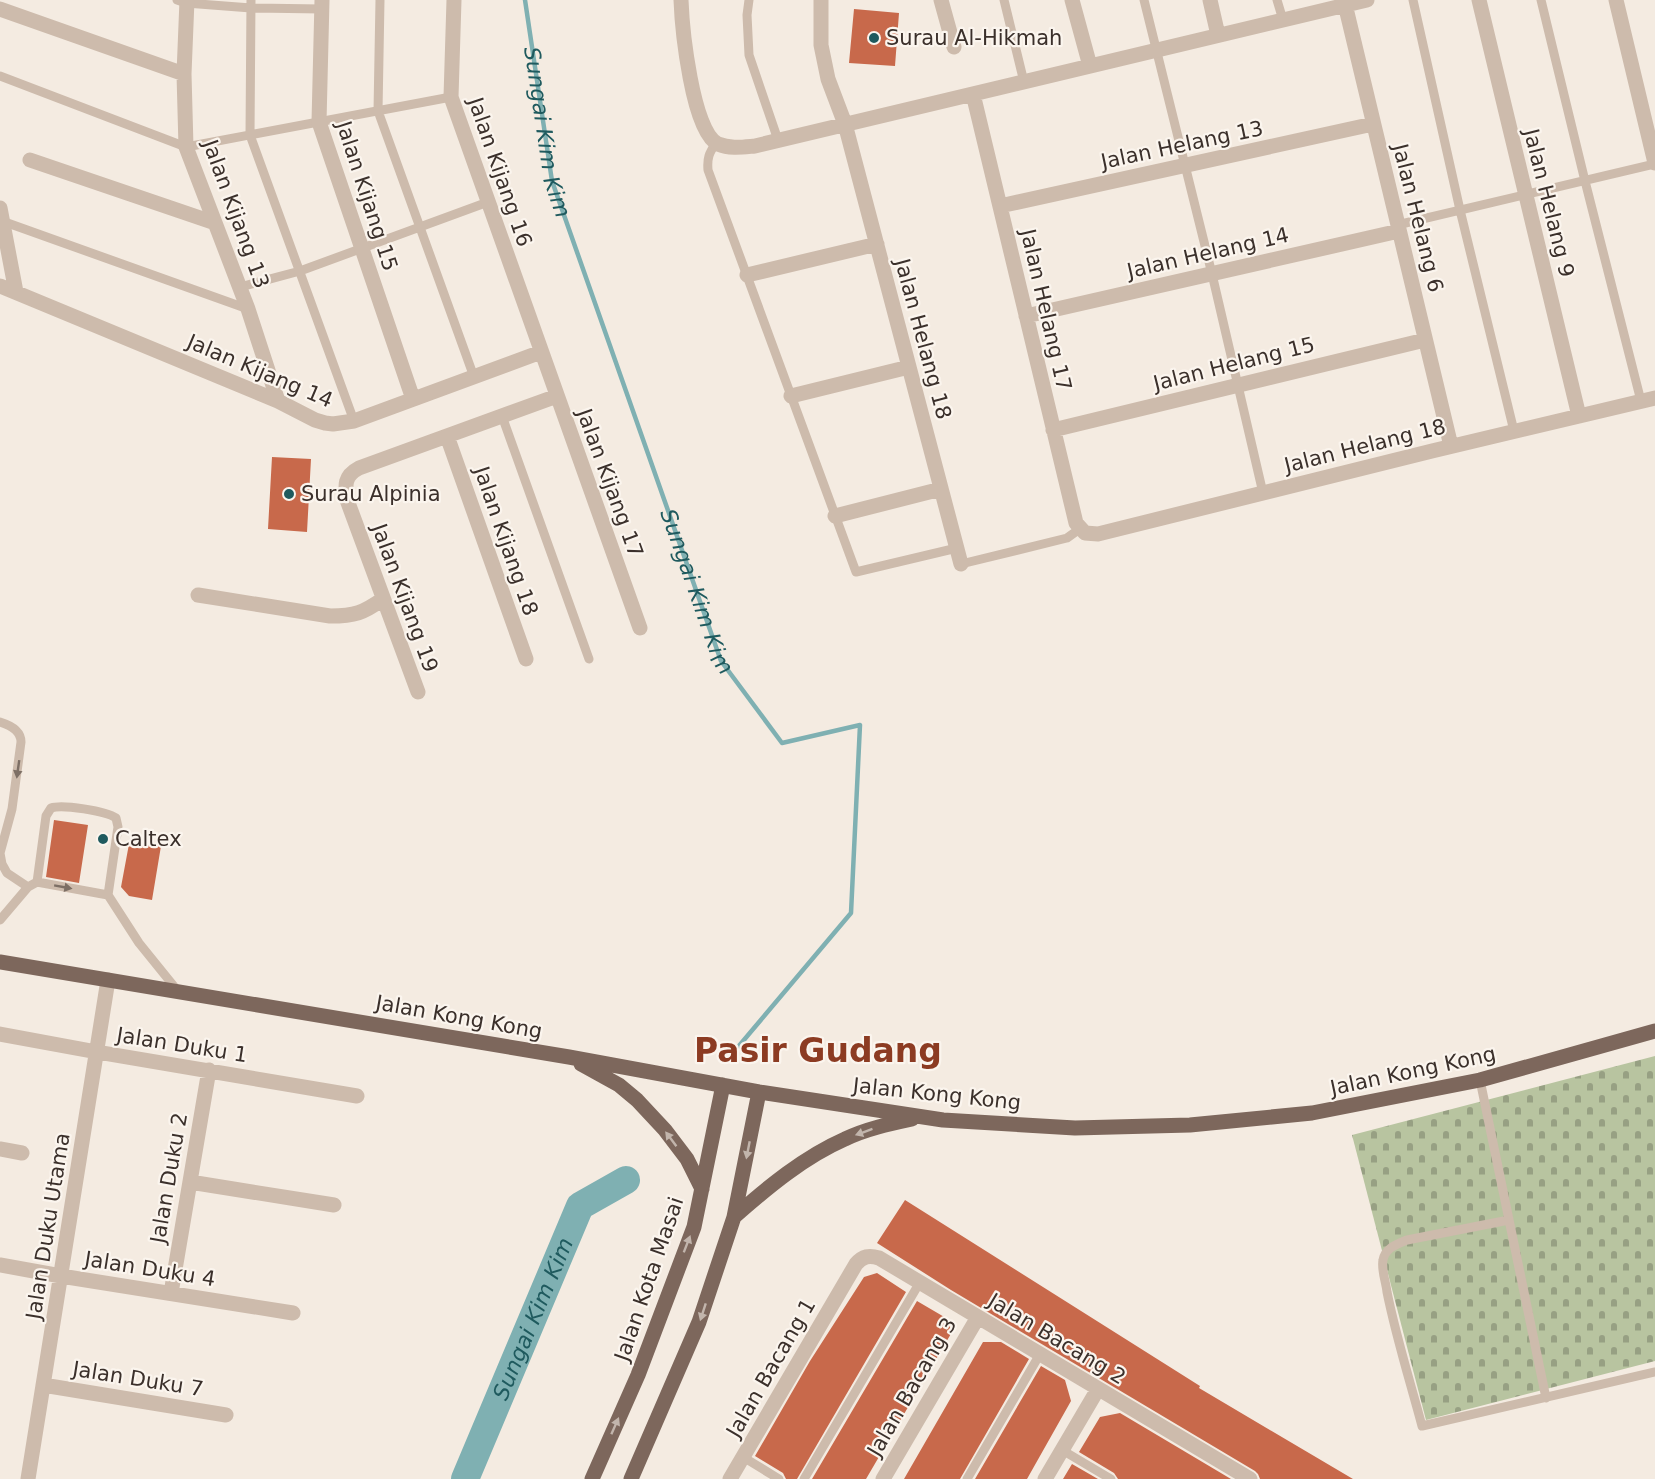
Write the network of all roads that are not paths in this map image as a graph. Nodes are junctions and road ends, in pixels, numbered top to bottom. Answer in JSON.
{"nodes":[{"id":1,"x":380,"y":0,"type":"edge"},
{"id":2,"x":454,"y":0,"type":"edge"},
{"id":3,"x":681,"y":0,"type":"edge"},
{"id":4,"x":749,"y":0,"type":"edge"},
{"id":5,"x":821,"y":0,"type":"edge"},
{"id":6,"x":941,"y":0,"type":"edge"},
{"id":7,"x":1004,"y":0,"type":"edge"},
{"id":8,"x":1072,"y":0,"type":"edge"},
{"id":9,"x":1144,"y":0,"type":"edge"},
{"id":10,"x":1210,"y":0,"type":"edge"},
{"id":11,"x":1278,"y":0,"type":"edge"},
{"id":12,"x":1367,"y":0,"type":"edge"},
{"id":13,"x":1413,"y":0,"type":"edge"},
{"id":14,"x":1479,"y":0,"type":"edge"},
{"id":15,"x":1541,"y":0,"type":"edge"},
{"id":16,"x":1616,"y":0,"type":"edge"},
{"id":17,"x":183,"y":1,"type":"edge"},
{"id":18,"x":1345,"y":3,"type":"edge"},
{"id":19,"x":251,"y":4,"type":"edge"},
{"id":20,"x":322,"y":4,"type":"edge"},
{"id":21,"x":0,"y":9,"type":"edge"},
{"id":22,"x":1283,"y":20,"type":"junction"},
{"id":23,"x":1218,"y":35,"type":"junction"},
{"id":24,"x":954,"y":47,"type":"dead end"},
{"id":25,"x":1156,"y":50,"type":"junction"},
{"id":26,"x":1090,"y":66,"type":"junction"},
{"id":27,"x":184,"y":74,"type":"junction"},
{"id":28,"x":0,"y":76,"type":"edge"},
{"id":29,"x":1024,"y":82,"type":"junction"},
{"id":30,"x":973,"y":94,"type":"junction"},
{"id":31,"x":451,"y":98,"type":"junction"},
{"id":32,"x":378,"y":111,"type":"junction"},
{"id":33,"x":319,"y":122,"type":"junction"},
{"id":34,"x":845,"y":124,"type":"junction"},
{"id":35,"x":1373,"y":124,"type":"junction"},
{"id":36,"x":250,"y":135,"type":"junction"},
{"id":37,"x":778,"y":140,"type":"junction"},
{"id":38,"x":716,"y":143,"type":"junction"},
{"id":39,"x":186,"y":147,"type":"junction"},
{"id":40,"x":30,"y":160,"type":"dead end"},
{"id":41,"x":1655,"y":163,"type":"edge"},
{"id":42,"x":1185,"y":166,"type":"junction"},
{"id":43,"x":1585,"y":181,"type":"junction"},
{"id":44,"x":1525,"y":195,"type":"junction"},
{"id":45,"x":488,"y":202,"type":"junction"},
{"id":46,"x":1000,"y":206,"type":"junction"},
{"id":47,"x":1460,"y":210,"type":"junction"},
{"id":48,"x":1,"y":215,"type":"edge"},
{"id":49,"x":215,"y":223,"type":"junction"},
{"id":50,"x":420,"y":228,"type":"junction"},
{"id":51,"x":1398,"y":228,"type":"junction"},
{"id":52,"x":877,"y":244,"type":"junction"},
{"id":53,"x":362,"y":249,"type":"junction"},
{"id":54,"x":300,"y":271,"type":"junction"},
{"id":55,"x":1212,"y":274,"type":"junction"},
{"id":56,"x":747,"y":275,"type":"junction"},
{"id":57,"x":0,"y":286,"type":"edge"},
{"id":58,"x":240,"y":287,"type":"junction"},
{"id":59,"x":16,"y":292,"type":"junction"},
{"id":60,"x":248,"y":309,"type":"junction"},
{"id":61,"x":1026,"y":315,"type":"junction"},
{"id":62,"x":1425,"y":340,"type":"junction"},
{"id":63,"x":541,"y":352,"type":"junction"},
{"id":64,"x":909,"y":367,"type":"junction"},
{"id":65,"x":474,"y":377,"type":"junction"},
{"id":66,"x":1238,"y":385,"type":"junction"},
{"id":67,"x":557,"y":396,"type":"junction"},
{"id":68,"x":791,"y":396,"type":"junction"},
{"id":69,"x":413,"y":399,"type":"junction"},
{"id":70,"x":1648,"y":399,"type":"edge"},
{"id":71,"x":278,"y":401,"type":"junction"},
{"id":72,"x":502,"y":416,"type":"junction"},
{"id":73,"x":1579,"y":416,"type":"junction"},
{"id":74,"x":354,"y":421,"type":"junction"},
{"id":75,"x":1053,"y":430,"type":"junction"},
{"id":76,"x":1514,"y":431,"type":"junction"},
{"id":77,"x":447,"y":436,"type":"junction"},
{"id":78,"x":1451,"y":446,"type":"junction"},
{"id":79,"x":941,"y":489,"type":"junction"},
{"id":80,"x":1263,"y":493,"type":"junction"},
{"id":81,"x":835,"y":516,"type":"junction"},
{"id":82,"x":1083,"y":531,"type":"junction"},
{"id":83,"x":957,"y":548,"type":"junction"},
{"id":84,"x":961,"y":564,"type":"joint"},
{"id":85,"x":198,"y":594,"type":"dead end"},
{"id":86,"x":383,"y":599,"type":"junction"},
{"id":87,"x":640,"y":628,"type":"dead end"},
{"id":88,"x":526,"y":659,"type":"dead end"},
{"id":89,"x":589,"y":659,"type":"dead end"},
{"id":90,"x":418,"y":692,"type":"dead end"},
{"id":91,"x":0,"y":722,"type":"edge"},
{"id":92,"x":0,"y":853,"type":"edge"},
{"id":93,"x":32,"y":885,"type":"junction"},
{"id":94,"x":108,"y":895,"type":"junction"},
{"id":95,"x":0,"y":920,"type":"edge"},
{"id":96,"x":0,"y":962,"type":"edge"},
{"id":97,"x":108,"y":980,"type":"junction"},
{"id":98,"x":178,"y":992,"type":"junction"},
{"id":99,"x":1655,"y":1031,"type":"edge"},
{"id":100,"x":0,"y":1034,"type":"edge"},
{"id":101,"x":97,"y":1052,"type":"junction"},
{"id":102,"x":569,"y":1057,"type":"junction"},
{"id":103,"x":209,"y":1070,"type":"junction"},
{"id":104,"x":1480,"y":1080,"type":"junction"},
{"id":105,"x":723,"y":1085,"type":"junction"},
{"id":106,"x":759,"y":1092,"type":"junction"},
{"id":107,"x":357,"y":1096,"type":"dead end"},
{"id":108,"x":921,"y":1117,"type":"junction"},
{"id":109,"x":0,"y":1149,"type":"edge"},
{"id":110,"x":22,"y":1153,"type":"dead end"},
{"id":111,"x":190,"y":1182,"type":"junction"},
{"id":112,"x":702,"y":1189,"type":"junction"},
{"id":113,"x":334,"y":1205,"type":"dead end"},
{"id":114,"x":734,"y":1217,"type":"junction"},
{"id":115,"x":1509,"y":1220,"type":"junction"},
{"id":116,"x":0,"y":1265,"type":"edge"},
{"id":117,"x":61,"y":1276,"type":"junction"},
{"id":118,"x":848,"y":1279,"type":"joint"},
{"id":119,"x":920,"y":1282,"type":"junction"},
{"id":120,"x":171,"y":1293,"type":"junction"},
{"id":121,"x":293,"y":1313,"type":"dead end"},
{"id":122,"x":978,"y":1317,"type":"junction"},
{"id":123,"x":1040,"y":1354,"type":"junction"},
{"id":124,"x":1655,"y":1372,"type":"edge"},
{"id":125,"x":43,"y":1385,"type":"junction"},
{"id":126,"x":1098,"y":1389,"type":"junction"},
{"id":127,"x":1546,"y":1398,"type":"junction"},
{"id":128,"x":226,"y":1415,"type":"dead end"},
{"id":129,"x":1062,"y":1450,"type":"junction"},
{"id":130,"x":743,"y":1457,"type":"junction"},
{"id":131,"x":28,"y":1479,"type":"edge"},
{"id":132,"x":592,"y":1479,"type":"edge"},
{"id":133,"x":631,"y":1479,"type":"edge"},
{"id":134,"x":730,"y":1479,"type":"edge"},
{"id":135,"x":779,"y":1479,"type":"edge"},
{"id":136,"x":804,"y":1479,"type":"edge"},
{"id":137,"x":883,"y":1479,"type":"edge"},
{"id":138,"x":967,"y":1479,"type":"edge"},
{"id":139,"x":1045,"y":1479,"type":"edge"},
{"id":140,"x":1111,"y":1479,"type":"edge"},
{"id":141,"x":1250,"y":1479,"type":"edge"}],
"edges":[{"from":1,"to":32,"type":"lane"},
{"from":2,"to":31,"type":"street","name":"Jalan Kijang 16"},
{"from":3,"to":38,"type":"street"},
{"from":4,"to":37,"type":"lane"},
{"from":5,"to":34,"type":"street","name":"Jalan Helang 18"},
{"from":6,"to":24,"type":"street"},
{"from":7,"to":29,"type":"lane"},
{"from":8,"to":26,"type":"street"},
{"from":9,"to":25,"type":"lane"},
{"from":10,"to":23,"type":"street"},
{"from":11,"to":22,"type":"lane"},
{"from":12,"to":18,"type":"street"},
{"from":13,"to":47,"type":"lane"},
{"from":14,"to":44,"type":"street","name":"Jalan Helang 9"},
{"from":15,"to":43,"type":"lane"},
{"from":16,"to":41,"type":"street"},
{"from":17,"to":19,"type":"lane"},
{"from":17,"to":27,"type":"street","name":"Jalan Kijang 13"},
{"from":18,"to":22,"type":"street"},
{"from":18,"to":35,"type":"street","name":"Jalan Helang 6"},
{"from":19,"to":20,"type":"lane"},
{"from":19,"to":36,"type":"lane"},
{"from":20,"to":33,"type":"street","name":"Jalan Kijang 15"},
{"from":21,"to":27,"type":"street"},
{"from":22,"to":23,"type":"street"},
{"from":23,"to":25,"type":"street"},
{"from":25,"to":26,"type":"street"},
{"from":25,"to":42,"type":"lane"},
{"from":26,"to":29,"type":"street"},
{"from":27,"to":39,"type":"street","name":"Jalan Kijang 13"},
{"from":28,"to":39,"type":"lane"},
{"from":29,"to":30,"type":"street"},
{"from":30,"to":34,"type":"street"},
{"from":30,"to":46,"type":"street","name":"Jalan Helang 17"},
{"from":31,"to":32,"type":"lane"},
{"from":31,"to":45,"type":"street","name":"Jalan Kijang 16"},
{"from":32,"to":33,"type":"lane"},
{"from":32,"to":50,"type":"lane"},
{"from":33,"to":36,"type":"lane"},
{"from":33,"to":53,"type":"street","name":"Jalan Kijang 15"},
{"from":34,"to":37,"type":"street"},
{"from":34,"to":52,"type":"street","name":"Jalan Helang 18"},
{"from":35,"to":42,"type":"street","name":"Jalan Helang 13"},
{"from":35,"to":51,"type":"street","name":"Jalan Helang 6"},
{"from":36,"to":39,"type":"lane"},
{"from":36,"to":54,"type":"lane"},
{"from":37,"to":38,"type":"street"},
{"from":38,"to":56,"type":"lane"},
{"from":39,"to":49,"type":"street","name":"Jalan Kijang 13"},
{"from":40,"to":49,"type":"street"},
{"from":41,"to":43,"type":"lane"},
{"from":42,"to":46,"type":"street","name":"Jalan Helang 13"},
{"from":42,"to":55,"type":"lane"},
{"from":43,"to":44,"type":"lane"},
{"from":43,"to":70,"type":"lane"},
{"from":44,"to":47,"type":"lane"},
{"from":44,"to":73,"type":"street","name":"Jalan Helang 9"},
{"from":45,"to":50,"type":"lane"},
{"from":45,"to":63,"type":"street","name":"Jalan Kijang 16"},
{"from":46,"to":61,"type":"street","name":"Jalan Helang 17"},
{"from":47,"to":51,"type":"lane"},
{"from":47,"to":76,"type":"lane"},
{"from":48,"to":59,"type":"street"},
{"from":48,"to":60,"type":"lane"},
{"from":49,"to":58,"type":"street","name":"Jalan Kijang 13"},
{"from":50,"to":53,"type":"lane"},
{"from":50,"to":65,"type":"lane"},
{"from":51,"to":55,"type":"street","name":"Jalan Helang 14"},
{"from":51,"to":62,"type":"street","name":"Jalan Helang 6"},
{"from":52,"to":56,"type":"street"},
{"from":52,"to":64,"type":"street","name":"Jalan Helang 18"},
{"from":53,"to":54,"type":"lane"},
{"from":53,"to":69,"type":"street","name":"Jalan Kijang 15"},
{"from":54,"to":58,"type":"lane"},
{"from":54,"to":74,"type":"lane"},
{"from":55,"to":61,"type":"street","name":"Jalan Helang 14"},
{"from":55,"to":66,"type":"lane"},
{"from":56,"to":68,"type":"lane"},
{"from":57,"to":59,"type":"street","name":"Jalan Kijang 14"},
{"from":58,"to":60,"type":"street","name":"Jalan Kijang 13"},
{"from":59,"to":71,"type":"street","name":"Jalan Kijang 14"},
{"from":60,"to":71,"type":"street","name":"Jalan Kijang 13"},
{"from":61,"to":75,"type":"street","name":"Jalan Helang 17"},
{"from":62,"to":66,"type":"street","name":"Jalan Helang 15"},
{"from":62,"to":78,"type":"street","name":"Jalan Helang 6"},
{"from":63,"to":65,"type":"street","name":"Jalan Kijang 14"},
{"from":63,"to":67,"type":"street","name":"Jalan Kijang 17"},
{"from":64,"to":68,"type":"street"},
{"from":64,"to":79,"type":"street","name":"Jalan Helang 18"},
{"from":65,"to":69,"type":"street","name":"Jalan Kijang 14"},
{"from":66,"to":75,"type":"street","name":"Jalan Helang 15"},
{"from":66,"to":80,"type":"lane"},
{"from":67,"to":72,"type":"street"},
{"from":67,"to":87,"type":"street","name":"Jalan Kijang 17"},
{"from":68,"to":81,"type":"lane"},
{"from":69,"to":74,"type":"street","name":"Jalan Kijang 14"},
{"from":70,"to":73,"type":"street","name":"Jalan Helang 18"},
{"from":71,"to":74,"type":"street","name":"Jalan Kijang 14"},
{"from":72,"to":77,"type":"street"},
{"from":72,"to":89,"type":"lane"},
{"from":73,"to":76,"type":"street","name":"Jalan Helang 18"},
{"from":75,"to":82,"type":"street","name":"Jalan Helang 17"},
{"from":76,"to":78,"type":"street","name":"Jalan Helang 18"},
{"from":77,"to":86,"type":"street","name":"Jalan Kijang 19"},
{"from":77,"to":88,"type":"street","name":"Jalan Kijang 18"},
{"from":78,"to":80,"type":"street","name":"Jalan Helang 18"},
{"from":79,"to":81,"type":"street"},
{"from":79,"to":83,"type":"street","name":"Jalan Helang 18"},
{"from":80,"to":82,"type":"street","name":"Jalan Helang 18"},
{"from":81,"to":83,"type":"lane"},
{"from":82,"to":84,"type":"lane"},
{"from":83,"to":84,"type":"street","name":"Jalan Helang 18"},
{"from":85,"to":86,"type":"street"},
{"from":86,"to":90,"type":"street","name":"Jalan Kijang 19"},
{"from":91,"to":92,"type":"lane","one_way":true},
{"from":92,"to":93,"type":"lane"},
{"from":93,"to":94,"type":"lane","one_way":true},
{"from":93,"to":94,"type":"lane"},
{"from":93,"to":95,"type":"lane"},
{"from":94,"to":98,"type":"lane"},
{"from":96,"to":97,"type":"main road","name":"Jalan Kong Kong"},
{"from":97,"to":98,"type":"main road","name":"Jalan Kong Kong"},
{"from":97,"to":101,"type":"street","name":"Jalan Duku Utama"},
{"from":98,"to":102,"type":"main road","name":"Jalan Kong Kong"},
{"from":99,"to":104,"type":"main road","name":"Jalan Kong Kong"},
{"from":100,"to":101,"type":"street","name":"Jalan Duku 1"},
{"from":101,"to":103,"type":"street","name":"Jalan Duku 1"},
{"from":101,"to":117,"type":"street","name":"Jalan Duku Utama"},
{"from":102,"to":105,"type":"main road","name":"Jalan Kong Kong"},
{"from":112,"to":102,"type":"main road","one_way":true},
{"from":103,"to":107,"type":"street","name":"Jalan Duku 1"},
{"from":103,"to":111,"type":"street","name":"Jalan Duku 2"},
{"from":104,"to":108,"type":"main road","name":"Jalan Kong Kong"},
{"from":104,"to":115,"type":"lane"},
{"from":105,"to":106,"type":"main road","name":"Jalan Kong Kong"},
{"from":105,"to":112,"type":"main road","name":"Jalan Kota Masai"},
{"from":106,"to":108,"type":"main road","name":"Jalan Kong Kong"},
{"from":106,"to":114,"type":"main road","one_way":true},
{"from":108,"to":114,"type":"main road","one_way":true},
{"from":109,"to":110,"type":"street"},
{"from":111,"to":113,"type":"street"},
{"from":111,"to":120,"type":"street","name":"Jalan Duku 2"},
{"from":132,"to":112,"type":"main road","name":"Jalan Kota Masai","one_way":true},
{"from":114,"to":133,"type":"main road","one_way":true},
{"from":115,"to":127,"type":"lane"},
{"from":115,"to":127,"type":"lane"},
{"from":116,"to":117,"type":"street","name":"Jalan Duku 4"},
{"from":117,"to":120,"type":"street","name":"Jalan Duku 4"},
{"from":117,"to":125,"type":"street","name":"Jalan Duku Utama"},
{"from":118,"to":119,"type":"street","name":"Jalan Bacang 2"},
{"from":118,"to":130,"type":"street","name":"Jalan Bacang 1"},
{"from":119,"to":122,"type":"street","name":"Jalan Bacang 2"},
{"from":119,"to":136,"type":"lane"},
{"from":120,"to":121,"type":"street","name":"Jalan Duku 4"},
{"from":122,"to":123,"type":"street","name":"Jalan Bacang 2"},
{"from":122,"to":137,"type":"street","name":"Jalan Bacang 3"},
{"from":123,"to":126,"type":"street","name":"Jalan Bacang 2"},
{"from":123,"to":138,"type":"lane"},
{"from":124,"to":127,"type":"lane"},
{"from":125,"to":128,"type":"street","name":"Jalan Duku 7"},
{"from":125,"to":131,"type":"street","name":"Jalan Duku Utama"},
{"from":126,"to":129,"type":"street"},
{"from":126,"to":141,"type":"street","name":"Jalan Bacang 2"},
{"from":129,"to":139,"type":"street"},
{"from":129,"to":140,"type":"lane"},
{"from":130,"to":134,"type":"street","name":"Jalan Bacang 1"},
{"from":130,"to":135,"type":"lane"}]}
